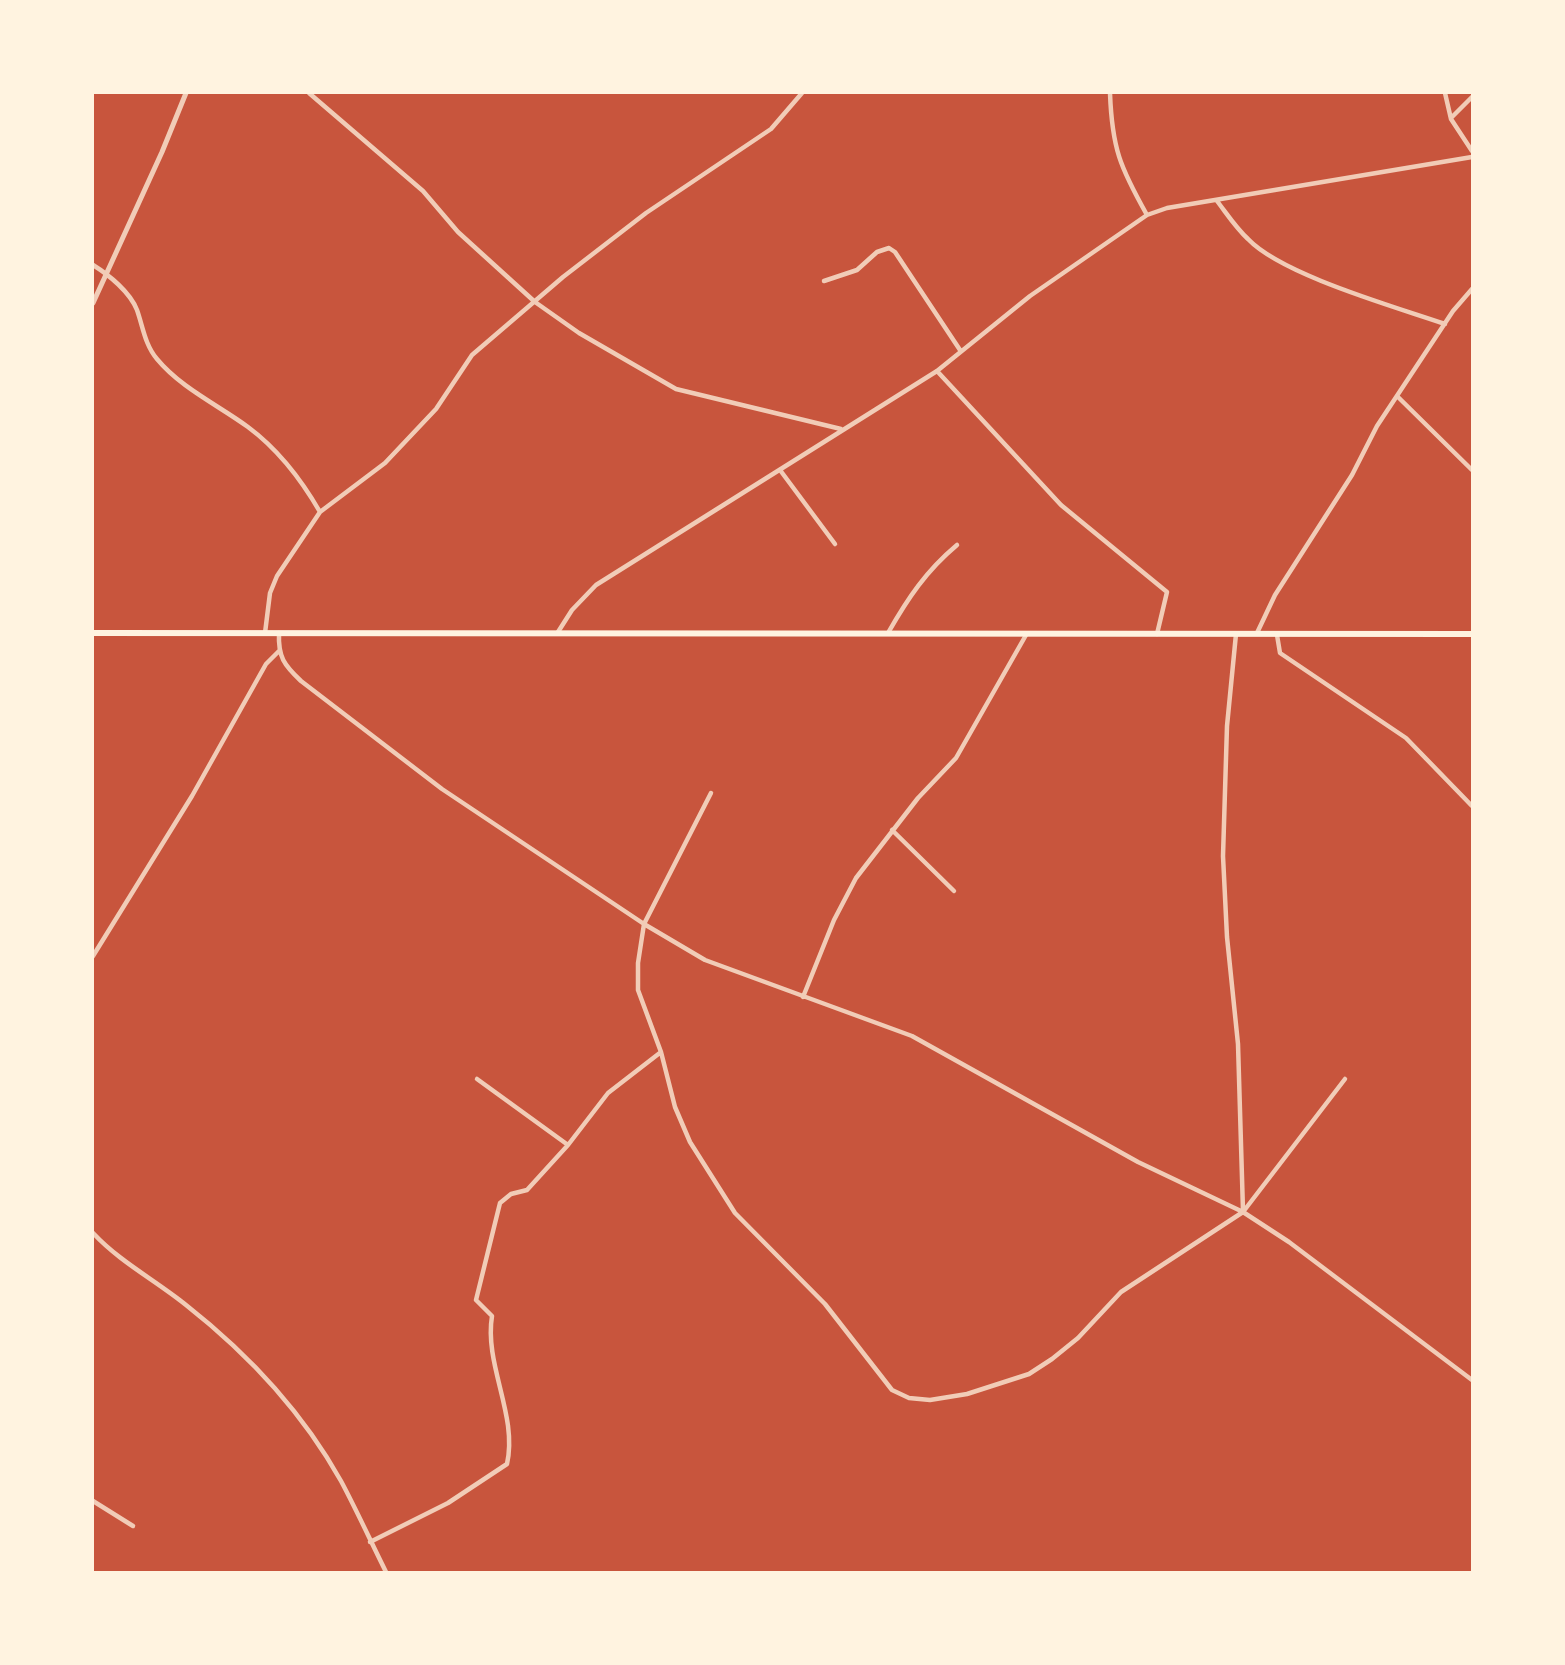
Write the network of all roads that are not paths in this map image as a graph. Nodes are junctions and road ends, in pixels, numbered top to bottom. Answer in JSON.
{"nodes":[{"id":1,"x":186,"y":93,"type":"edge"},
{"id":2,"x":309,"y":93,"type":"edge"},
{"id":3,"x":803,"y":93,"type":"edge"},
{"id":4,"x":1110,"y":93,"type":"edge"},
{"id":5,"x":1445,"y":93,"type":"edge"},
{"id":6,"x":1472,"y":97,"type":"edge"},
{"id":7,"x":1451,"y":119,"type":"junction"},
{"id":8,"x":1472,"y":151,"type":"edge"},
{"id":9,"x":1472,"y":157,"type":"edge"},
{"id":10,"x":1217,"y":201,"type":"junction"},
{"id":11,"x":1147,"y":215,"type":"junction"},
{"id":12,"x":93,"y":265,"type":"edge"},
{"id":13,"x":108,"y":274,"type":"junction"},
{"id":14,"x":824,"y":281,"type":"dead end"},
{"id":15,"x":1472,"y":289,"type":"edge"},
{"id":16,"x":535,"y":302,"type":"junction"},
{"id":17,"x":93,"y":303,"type":"edge"},
{"id":18,"x":1445,"y":324,"type":"junction"},
{"id":19,"x":960,"y":350,"type":"junction"},
{"id":20,"x":937,"y":371,"type":"junction"},
{"id":21,"x":1398,"y":397,"type":"junction"},
{"id":22,"x":842,"y":430,"type":"junction"},
{"id":23,"x":780,"y":470,"type":"junction"},
{"id":24,"x":1472,"y":471,"type":"edge"},
{"id":25,"x":320,"y":512,"type":"junction"},
{"id":26,"x":835,"y":544,"type":"dead end"},
{"id":27,"x":957,"y":545,"type":"dead end"},
{"id":28,"x":558,"y":632,"type":"junction"},
{"id":29,"x":93,"y":633,"type":"edge"},
{"id":30,"x":265,"y":633,"type":"junction"},
{"id":31,"x":279,"y":633,"type":"junction"},
{"id":32,"x":888,"y":634,"type":"junction"},
{"id":33,"x":1157,"y":634,"type":"junction"},
{"id":34,"x":1236,"y":634,"type":"junction"},
{"id":35,"x":1256,"y":634,"type":"junction"},
{"id":36,"x":1472,"y":634,"type":"edge"},
{"id":37,"x":1026,"y":635,"type":"junction"},
{"id":38,"x":1277,"y":635,"type":"junction"},
{"id":39,"x":279,"y":651,"type":"junction"},
{"id":40,"x":711,"y":793,"type":"dead end"},
{"id":41,"x":1472,"y":806,"type":"edge"},
{"id":42,"x":892,"y":830,"type":"junction"},
{"id":43,"x":954,"y":891,"type":"dead end"},
{"id":44,"x":644,"y":924,"type":"junction"},
{"id":45,"x":93,"y":956,"type":"edge"},
{"id":46,"x":803,"y":998,"type":"junction"},
{"id":47,"x":661,"y":1052,"type":"junction"},
{"id":48,"x":477,"y":1079,"type":"dead end"},
{"id":49,"x":1345,"y":1079,"type":"dead end"},
{"id":50,"x":568,"y":1144,"type":"junction"},
{"id":51,"x":1243,"y":1212,"type":"junction"},
{"id":52,"x":93,"y":1233,"type":"edge"},
{"id":53,"x":1472,"y":1380,"type":"edge"},
{"id":54,"x":93,"y":1501,"type":"edge"},
{"id":55,"x":133,"y":1526,"type":"dead end"},
{"id":56,"x":370,"y":1542,"type":"junction"},
{"id":57,"x":386,"y":1572,"type":"edge"}],
"edges":[{"from":1,"to":13,"type":"street"},
{"from":2,"to":16,"type":"street"},
{"from":3,"to":16,"type":"street"},
{"from":4,"to":11,"type":"street"},
{"from":5,"to":7,"type":"street"},
{"from":6,"to":7,"type":"street"},
{"from":7,"to":8,"type":"street"},
{"from":9,"to":10,"type":"street"},
{"from":10,"to":11,"type":"street"},
{"from":10,"to":18,"type":"street"},
{"from":11,"to":19,"type":"street"},
{"from":12,"to":13,"type":"street"},
{"from":13,"to":17,"type":"street"},
{"from":13,"to":25,"type":"street"},
{"from":14,"to":19,"type":"street"},
{"from":15,"to":18,"type":"street"},
{"from":16,"to":22,"type":"street"},
{"from":16,"to":25,"type":"street"},
{"from":18,"to":21,"type":"street"},
{"from":19,"to":20,"type":"street"},
{"from":20,"to":22,"type":"street"},
{"from":20,"to":33,"type":"street"},
{"from":21,"to":24,"type":"street"},
{"from":21,"to":35,"type":"street"},
{"from":22,"to":23,"type":"street"},
{"from":23,"to":26,"type":"street"},
{"from":23,"to":28,"type":"street"},
{"from":25,"to":30,"type":"street"},
{"from":27,"to":32,"type":"street"},
{"from":28,"to":31,"type":"main road"},
{"from":28,"to":32,"type":"main road"},
{"from":29,"to":30,"type":"main road"},
{"from":30,"to":31,"type":"main road"},
{"from":31,"to":39,"type":"street"},
{"from":32,"to":37,"type":"main road"},
{"from":33,"to":34,"type":"main road"},
{"from":33,"to":37,"type":"main road"},
{"from":34,"to":35,"type":"main road"},
{"from":34,"to":51,"type":"street"},
{"from":35,"to":38,"type":"main road"},
{"from":36,"to":38,"type":"main road"},
{"from":37,"to":42,"type":"street"},
{"from":38,"to":41,"type":"street"},
{"from":39,"to":44,"type":"street"},
{"from":39,"to":45,"type":"street"},
{"from":40,"to":44,"type":"street"},
{"from":42,"to":43,"type":"street"},
{"from":42,"to":46,"type":"street"},
{"from":44,"to":46,"type":"street"},
{"from":44,"to":47,"type":"street"},
{"from":46,"to":51,"type":"street"},
{"from":47,"to":50,"type":"street"},
{"from":47,"to":51,"type":"street"},
{"from":48,"to":50,"type":"street"},
{"from":49,"to":51,"type":"street"},
{"from":50,"to":56,"type":"street"},
{"from":51,"to":53,"type":"street"},
{"from":52,"to":56,"type":"street"},
{"from":54,"to":55,"type":"street"},
{"from":56,"to":57,"type":"street"}]}
